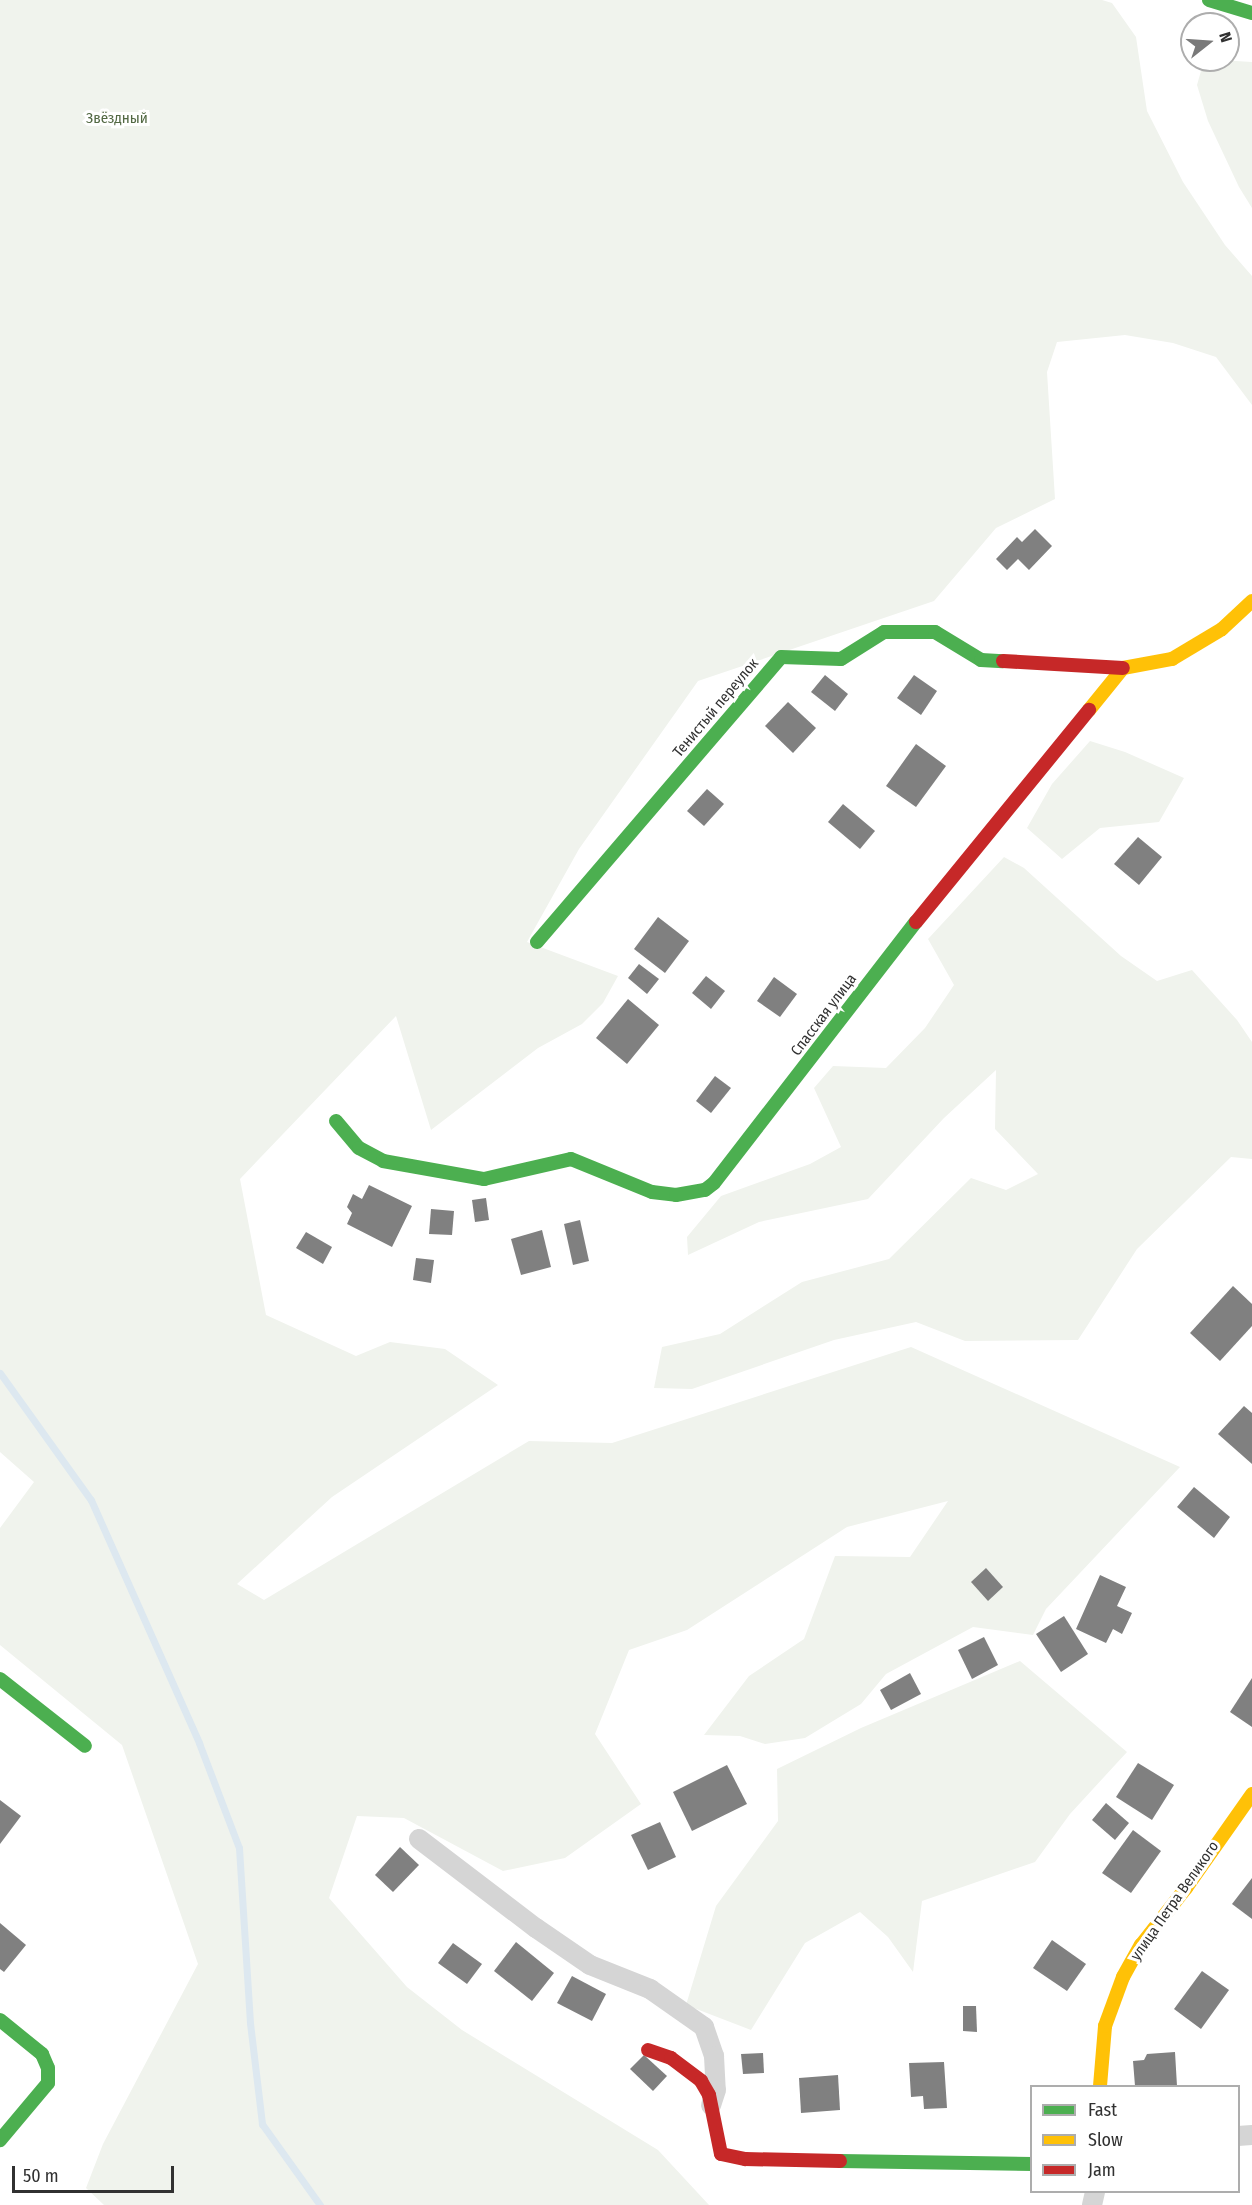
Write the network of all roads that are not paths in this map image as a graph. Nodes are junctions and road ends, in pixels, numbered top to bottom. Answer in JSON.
{"nodes":[{"id":1,"x":1209,"y":0,"type":"edge"},
{"id":2,"x":1252,"y":14,"type":"edge"},
{"id":3,"x":1251,"y":605,"type":"edge"},
{"id":4,"x":1123,"y":668,"type":"junction"},
{"id":5,"x":537,"y":942,"type":"dead end"},
{"id":6,"x":336,"y":1121,"type":"dead end"},
{"id":7,"x":0,"y":1679,"type":"edge"},
{"id":8,"x":85,"y":1746,"type":"dead end"},
{"id":9,"x":1252,"y":1794,"type":"edge"},
{"id":10,"x":419,"y":1839,"type":"dead end"},
{"id":11,"x":0,"y":2020,"type":"edge"},
{"id":12,"x":648,"y":2050,"type":"dead end"},
{"id":13,"x":1100,"y":2085,"type":"edge"},
{"id":14,"x":711,"y":2106,"type":"junction"},
{"id":15,"x":0,"y":2140,"type":"edge"},
{"id":16,"x":1030,"y":2164,"type":"edge"}],
"edges":[{"from":1,"to":2,"type":"street"},
{"from":3,"to":4,"type":"street"},
{"from":4,"to":5,"type":"street","name":"Тенистый переулок"},
{"from":4,"to":6,"type":"street","name":"Спасская улица"},
{"from":7,"to":8,"type":"street"},
{"from":9,"to":13,"type":"street","name":"улица Петра Великого"},
{"from":10,"to":14,"type":"street"},
{"from":11,"to":15,"type":"street"},
{"from":12,"to":14,"type":"street"},
{"from":14,"to":16,"type":"street"}]}
